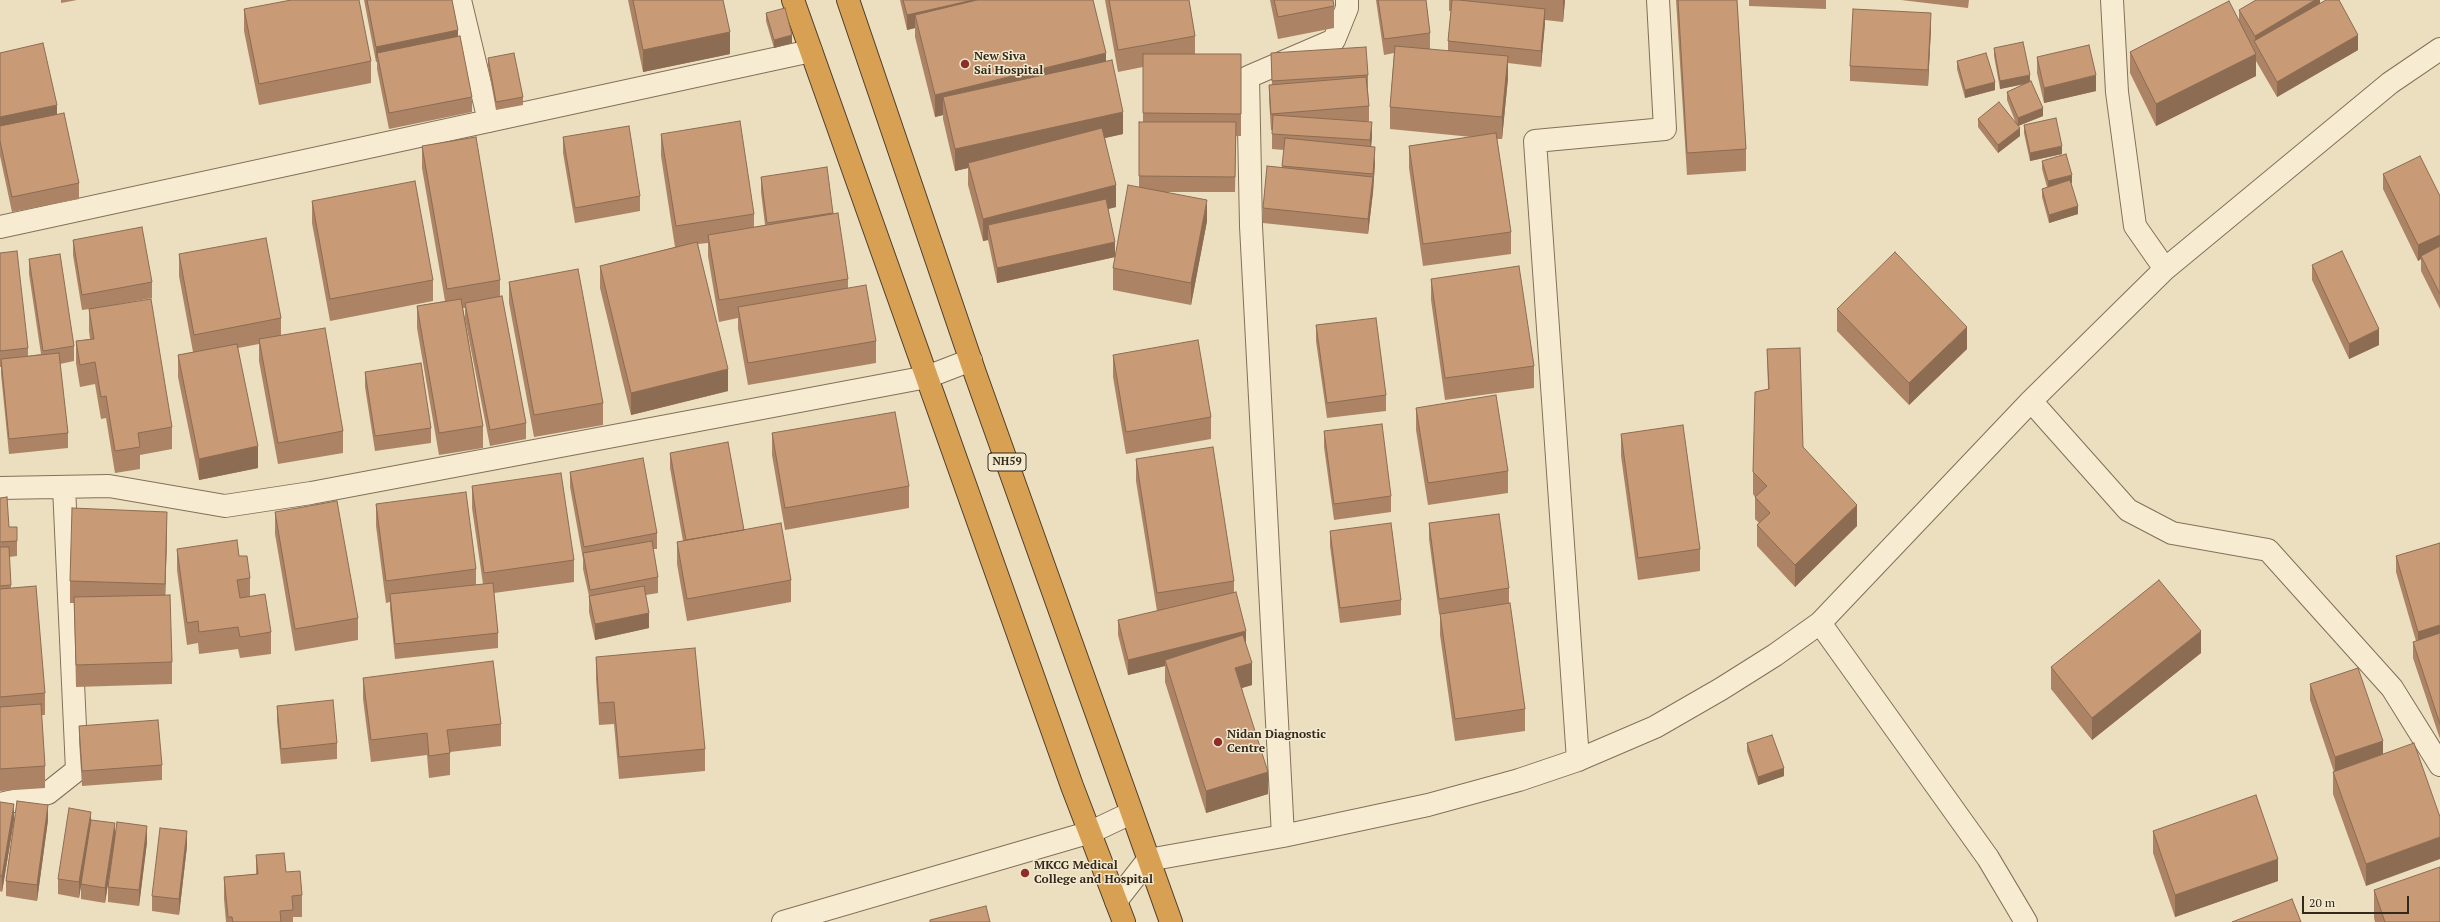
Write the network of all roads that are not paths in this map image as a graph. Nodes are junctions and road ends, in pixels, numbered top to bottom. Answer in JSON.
{"nodes":[{"id":1,"x":460,"y":0,"type":"edge"},
{"id":2,"x":793,"y":0,"type":"edge"},
{"id":3,"x":848,"y":0,"type":"edge"},
{"id":4,"x":1347,"y":0,"type":"edge"},
{"id":5,"x":1658,"y":0,"type":"edge"},
{"id":6,"x":2112,"y":0,"type":"edge"},
{"id":7,"x":2440,"y":49,"type":"edge"},
{"id":8,"x":811,"y":51,"type":"junction"},
{"id":9,"x":489,"y":121,"type":"junction"},
{"id":10,"x":0,"y":227,"type":"edge"},
{"id":11,"x":2165,"y":270,"type":"junction"},
{"id":12,"x":971,"y":360,"type":"junction"},
{"id":13,"x":927,"y":377,"type":"junction"},
{"id":14,"x":2032,"y":401,"type":"junction"},
{"id":15,"x":64,"y":487,"type":"junction"},
{"id":16,"x":0,"y":488,"type":"edge"},
{"id":17,"x":1820,"y":623,"type":"junction"},
{"id":18,"x":1578,"y":760,"type":"junction"},
{"id":19,"x":2440,"y":765,"type":"edge"},
{"id":20,"x":0,"y":804,"type":"edge"},
{"id":21,"x":1131,"y":813,"type":"junction"},
{"id":22,"x":1091,"y":832,"type":"junction"},
{"id":23,"x":1283,"y":836,"type":"junction"},
{"id":24,"x":1148,"y":860,"type":"junction"},
{"id":25,"x":1116,"y":901,"type":"junction"},
{"id":26,"x":783,"y":922,"type":"edge"},
{"id":27,"x":1124,"y":922,"type":"edge"},
{"id":28,"x":1171,"y":922,"type":"edge"},
{"id":29,"x":2026,"y":922,"type":"edge"}],
"edges":[{"from":1,"to":9,"type":"street"},
{"from":2,"to":8,"type":"highway"},
{"from":3,"to":12,"type":"highway","number":"NH59"},
{"from":4,"to":23,"type":"street"},
{"from":5,"to":18,"type":"street"},
{"from":6,"to":11,"type":"street"},
{"from":7,"to":11,"type":"street"},
{"from":8,"to":9,"type":"street"},
{"from":8,"to":13,"type":"highway"},
{"from":9,"to":10,"type":"street"},
{"from":11,"to":14,"type":"street"},
{"from":12,"to":13,"type":"street"},
{"from":12,"to":21,"type":"highway","number":"NH59"},
{"from":13,"to":15,"type":"street"},
{"from":13,"to":22,"type":"highway"},
{"from":14,"to":17,"type":"street"},
{"from":14,"to":19,"type":"street"},
{"from":15,"to":16,"type":"street"},
{"from":15,"to":20,"type":"street"},
{"from":17,"to":18,"type":"street"},
{"from":17,"to":29,"type":"street"},
{"from":18,"to":23,"type":"street"},
{"from":21,"to":22,"type":"street"},
{"from":21,"to":24,"type":"highway","number":"NH59"},
{"from":22,"to":25,"type":"highway"},
{"from":22,"to":26,"type":"street"},
{"from":23,"to":24,"type":"street"},
{"from":24,"to":25,"type":"street"},
{"from":24,"to":28,"type":"highway","number":"NH59"},
{"from":25,"to":27,"type":"highway"}]}
